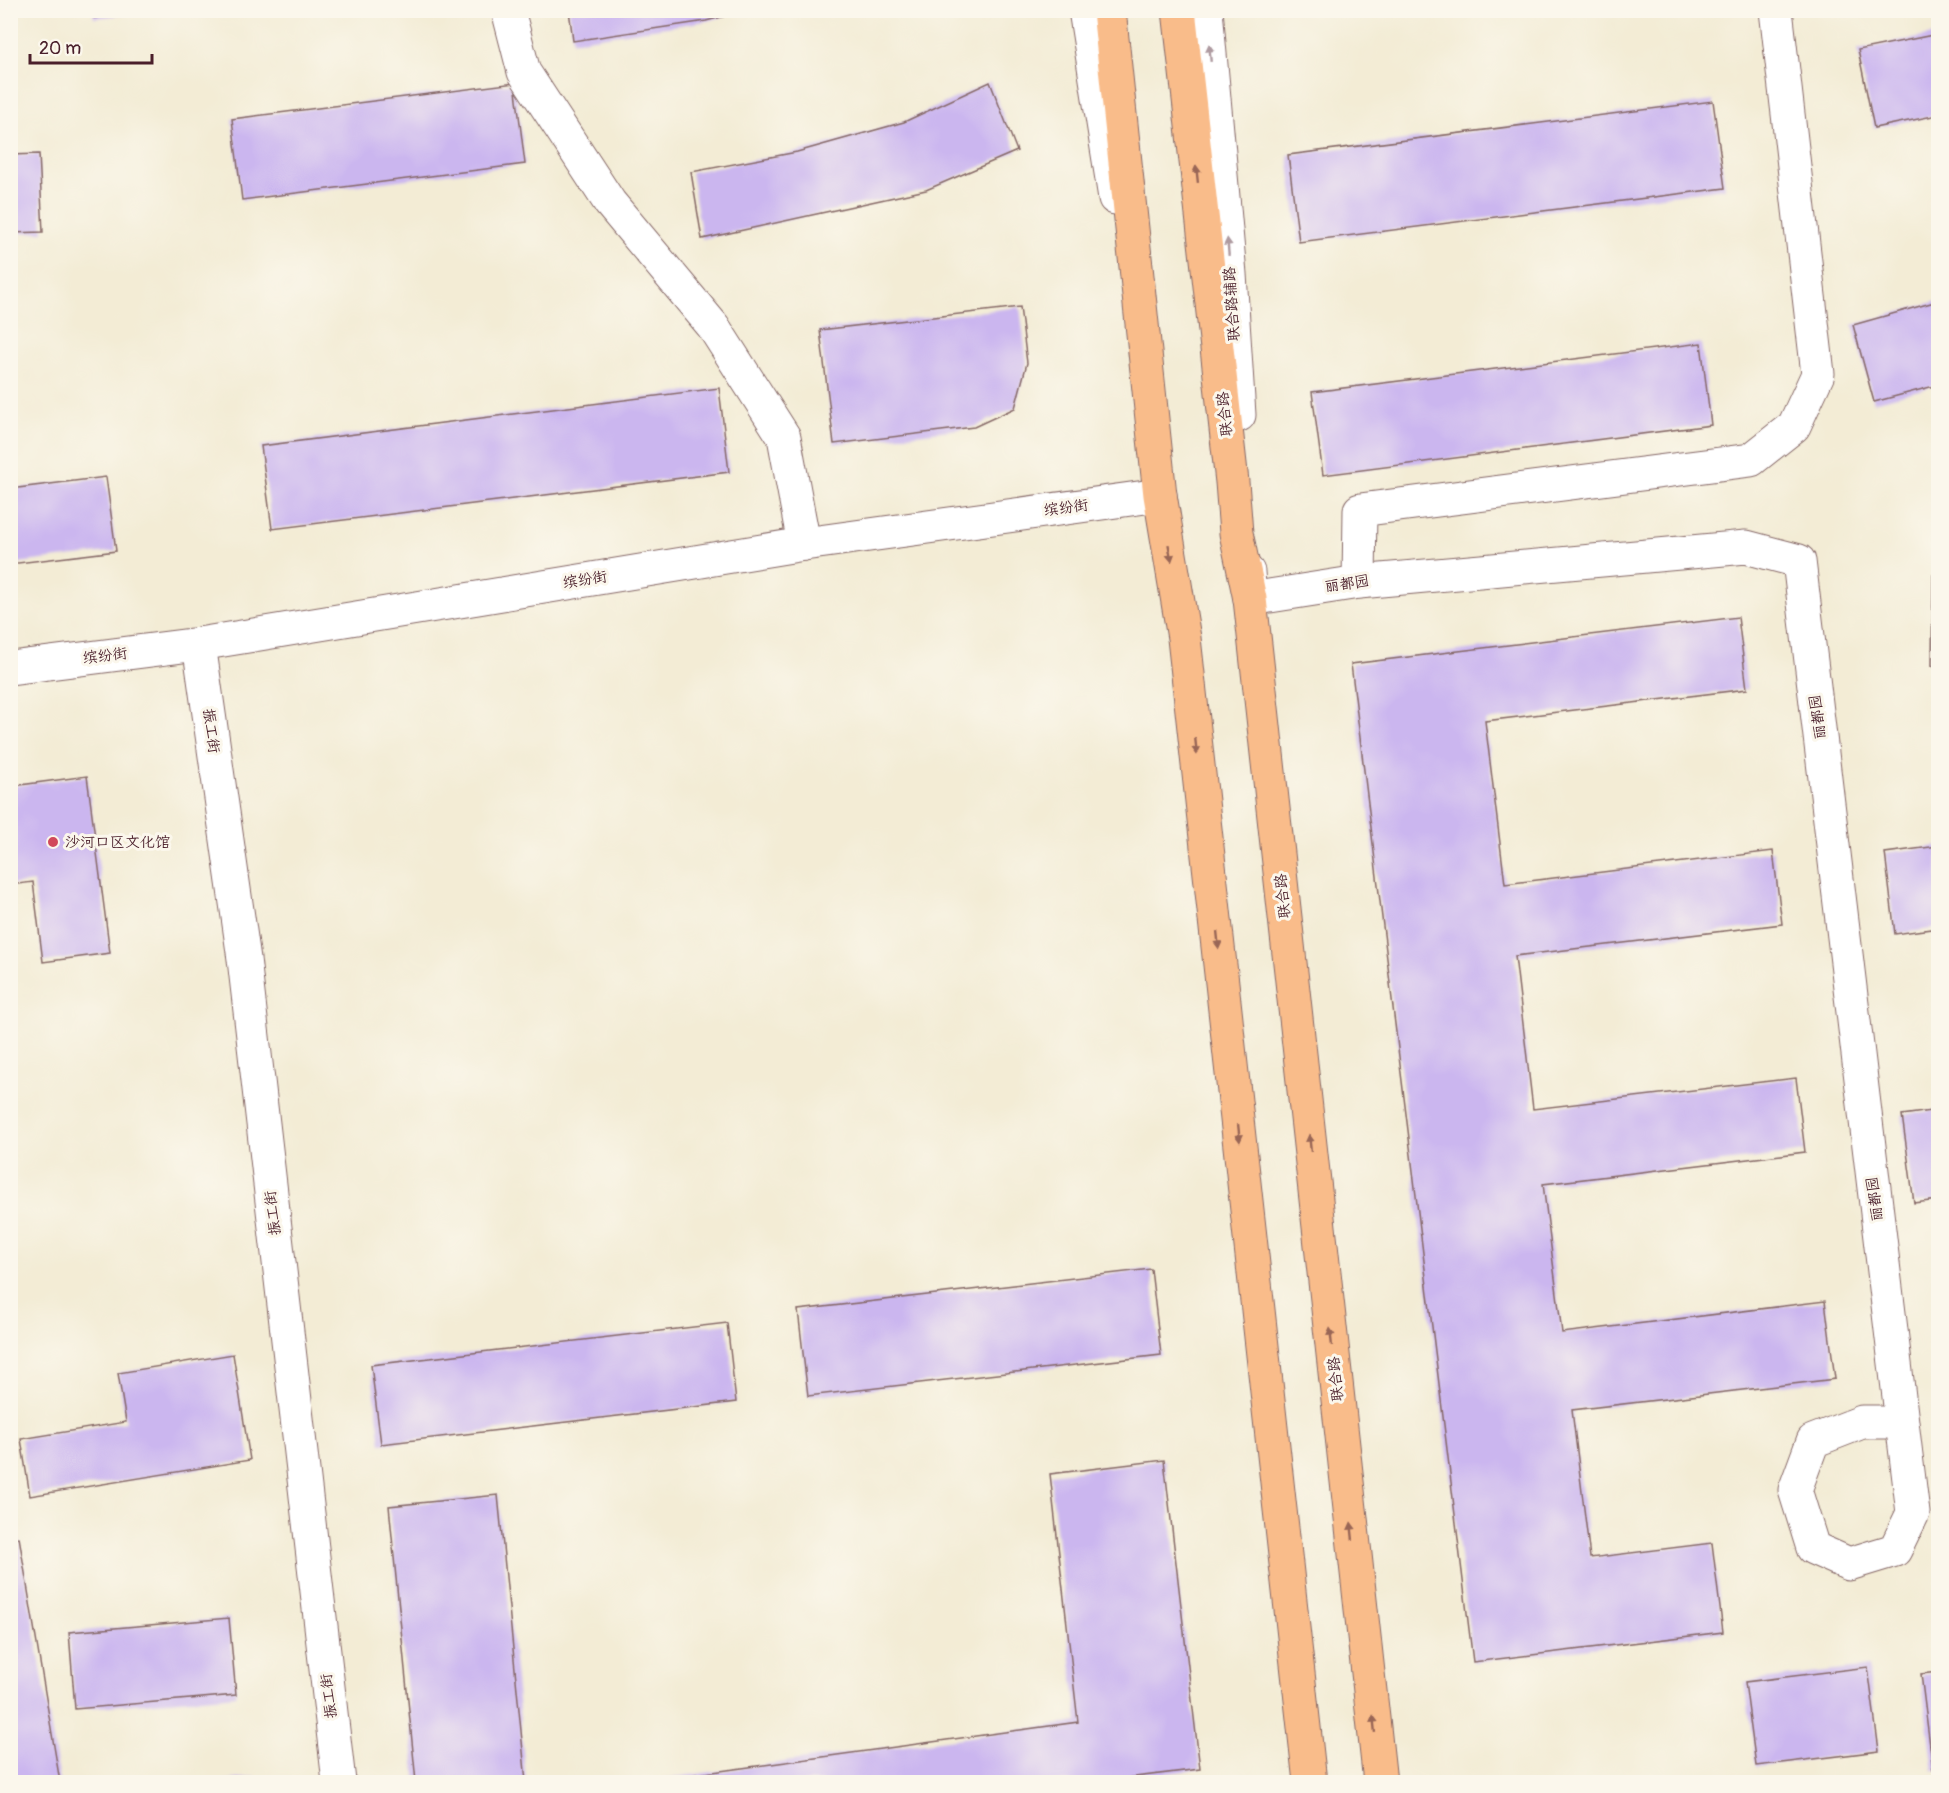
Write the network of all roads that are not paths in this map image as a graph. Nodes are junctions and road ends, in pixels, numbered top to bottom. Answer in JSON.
{"nodes":[{"id":1,"x":508,"y":10,"type":"edge"},
{"id":2,"x":1084,"y":10,"type":"edge"},
{"id":3,"x":1109,"y":10,"type":"edge"},
{"id":4,"x":1179,"y":10,"type":"edge"},
{"id":5,"x":1206,"y":10,"type":"edge"},
{"id":6,"x":1776,"y":10,"type":"edge"},
{"id":7,"x":1156,"y":459,"type":"junction"},
{"id":8,"x":1160,"y":495,"type":"junction"},
{"id":9,"x":804,"y":544,"type":"junction"},
{"id":10,"x":1359,"y":582,"type":"junction"},
{"id":11,"x":1250,"y":599,"type":"junction"},
{"id":12,"x":199,"y":644,"type":"junction"},
{"id":13,"x":10,"y":668,"type":"edge"},
{"id":14,"x":1902,"y":1422,"type":"junction"},
{"id":15,"x":339,"y":1782,"type":"edge"},
{"id":16,"x":1310,"y":1782,"type":"edge"},
{"id":17,"x":1380,"y":1782,"type":"edge"}],
"edges":[{"from":1,"to":9,"type":"street"},
{"from":2,"to":7,"type":"street"},
{"from":3,"to":7,"type":"main road"},
{"from":11,"to":4,"type":"main road","name":"联合路","one_way":true},
{"from":11,"to":5,"type":"street","name":"联合路辅路","one_way":true},
{"from":6,"to":10,"type":"street"},
{"from":7,"to":8,"type":"main road"},
{"from":8,"to":9,"type":"street","name":"缤纷街"},
{"from":8,"to":16,"type":"main road","one_way":true},
{"from":9,"to":12,"type":"street","name":"缤纷街"},
{"from":10,"to":11,"type":"street","name":"丽都园"},
{"from":10,"to":14,"type":"street","name":"丽都园"},
{"from":17,"to":11,"type":"main road","name":"联合路","one_way":true},
{"from":12,"to":13,"type":"street","name":"缤纷街"},
{"from":12,"to":15,"type":"street","name":"振工街"},
{"from":14,"to":14,"type":"street","name":"丽都园"}]}
